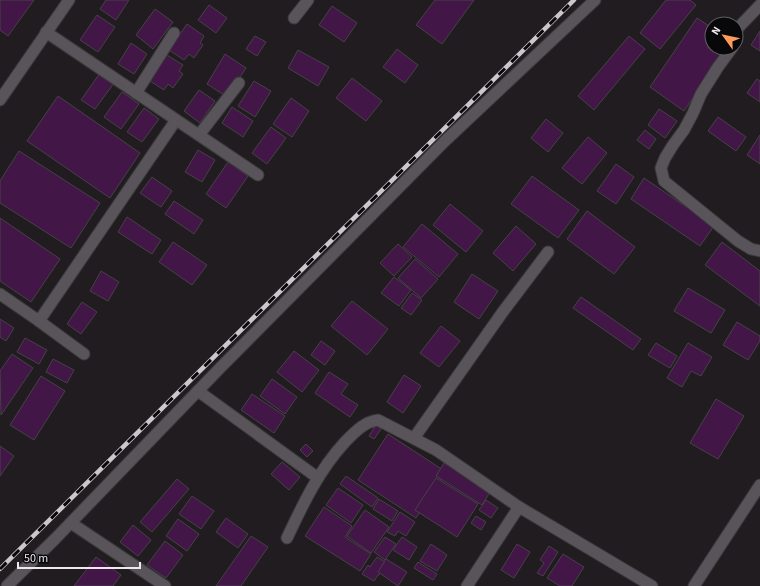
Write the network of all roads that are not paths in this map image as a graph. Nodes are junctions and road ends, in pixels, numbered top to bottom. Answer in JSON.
{"nodes":[{"id":1,"x":69,"y":0,"type":"edge"},
{"id":2,"x":308,"y":0,"type":"edge"},
{"id":3,"x":595,"y":0,"type":"edge"},
{"id":4,"x":759,"y":8,"type":"edge"},
{"id":5,"x":294,"y":18,"type":"dead end"},
{"id":6,"x":744,"y":22,"type":"edge"},
{"id":7,"x":46,"y":32,"type":"junction"},
{"id":8,"x":174,"y":33,"type":"dead end"},
{"id":9,"x":726,"y":56,"type":"edge"},
{"id":10,"x":239,"y":83,"type":"dead end"},
{"id":11,"x":136,"y":93,"type":"junction"},
{"id":12,"x":1,"y":97,"type":"edge"},
{"id":13,"x":176,"y":120,"type":"junction"},
{"id":14,"x":199,"y":135,"type":"junction"},
{"id":15,"x":258,"y":175,"type":"dead end"},
{"id":16,"x":760,"y":251,"type":"edge"},
{"id":17,"x":548,"y":252,"type":"dead end"},
{"id":18,"x":0,"y":294,"type":"edge"},
{"id":19,"x":39,"y":321,"type":"junction"},
{"id":20,"x":84,"y":354,"type":"dead end"},
{"id":21,"x":198,"y":391,"type":"junction"},
{"id":22,"x":414,"y":438,"type":"junction"},
{"id":23,"x":318,"y":478,"type":"junction"},
{"id":24,"x":760,"y":485,"type":"edge"},
{"id":25,"x":519,"y":507,"type":"junction"},
{"id":26,"x":71,"y":523,"type":"junction"},
{"id":27,"x":287,"y":538,"type":"dead end"},
{"id":28,"x":7,"y":586,"type":"edge"},
{"id":29,"x":165,"y":586,"type":"edge"},
{"id":30,"x":467,"y":586,"type":"edge"},
{"id":31,"x":652,"y":586,"type":"edge"},
{"id":32,"x":694,"y":586,"type":"edge"}],
"edges":[{"from":1,"to":7,"type":"street"},
{"from":2,"to":5,"type":"street"},
{"from":3,"to":21,"type":"street"},
{"from":4,"to":6,"type":"street"},
{"from":7,"to":11,"type":"street"},
{"from":7,"to":12,"type":"street"},
{"from":8,"to":11,"type":"street"},
{"from":9,"to":16,"type":"street"},
{"from":10,"to":14,"type":"street"},
{"from":11,"to":13,"type":"street"},
{"from":13,"to":14,"type":"street"},
{"from":13,"to":19,"type":"street"},
{"from":14,"to":15,"type":"street"},
{"from":17,"to":22,"type":"street"},
{"from":18,"to":19,"type":"street"},
{"from":19,"to":20,"type":"street"},
{"from":21,"to":23,"type":"street"},
{"from":21,"to":26,"type":"street"},
{"from":22,"to":23,"type":"street"},
{"from":22,"to":25,"type":"street"},
{"from":23,"to":27,"type":"street"},
{"from":24,"to":32,"type":"street"},
{"from":25,"to":30,"type":"street"},
{"from":25,"to":31,"type":"street"},
{"from":26,"to":28,"type":"street"},
{"from":26,"to":29,"type":"street"}]}
